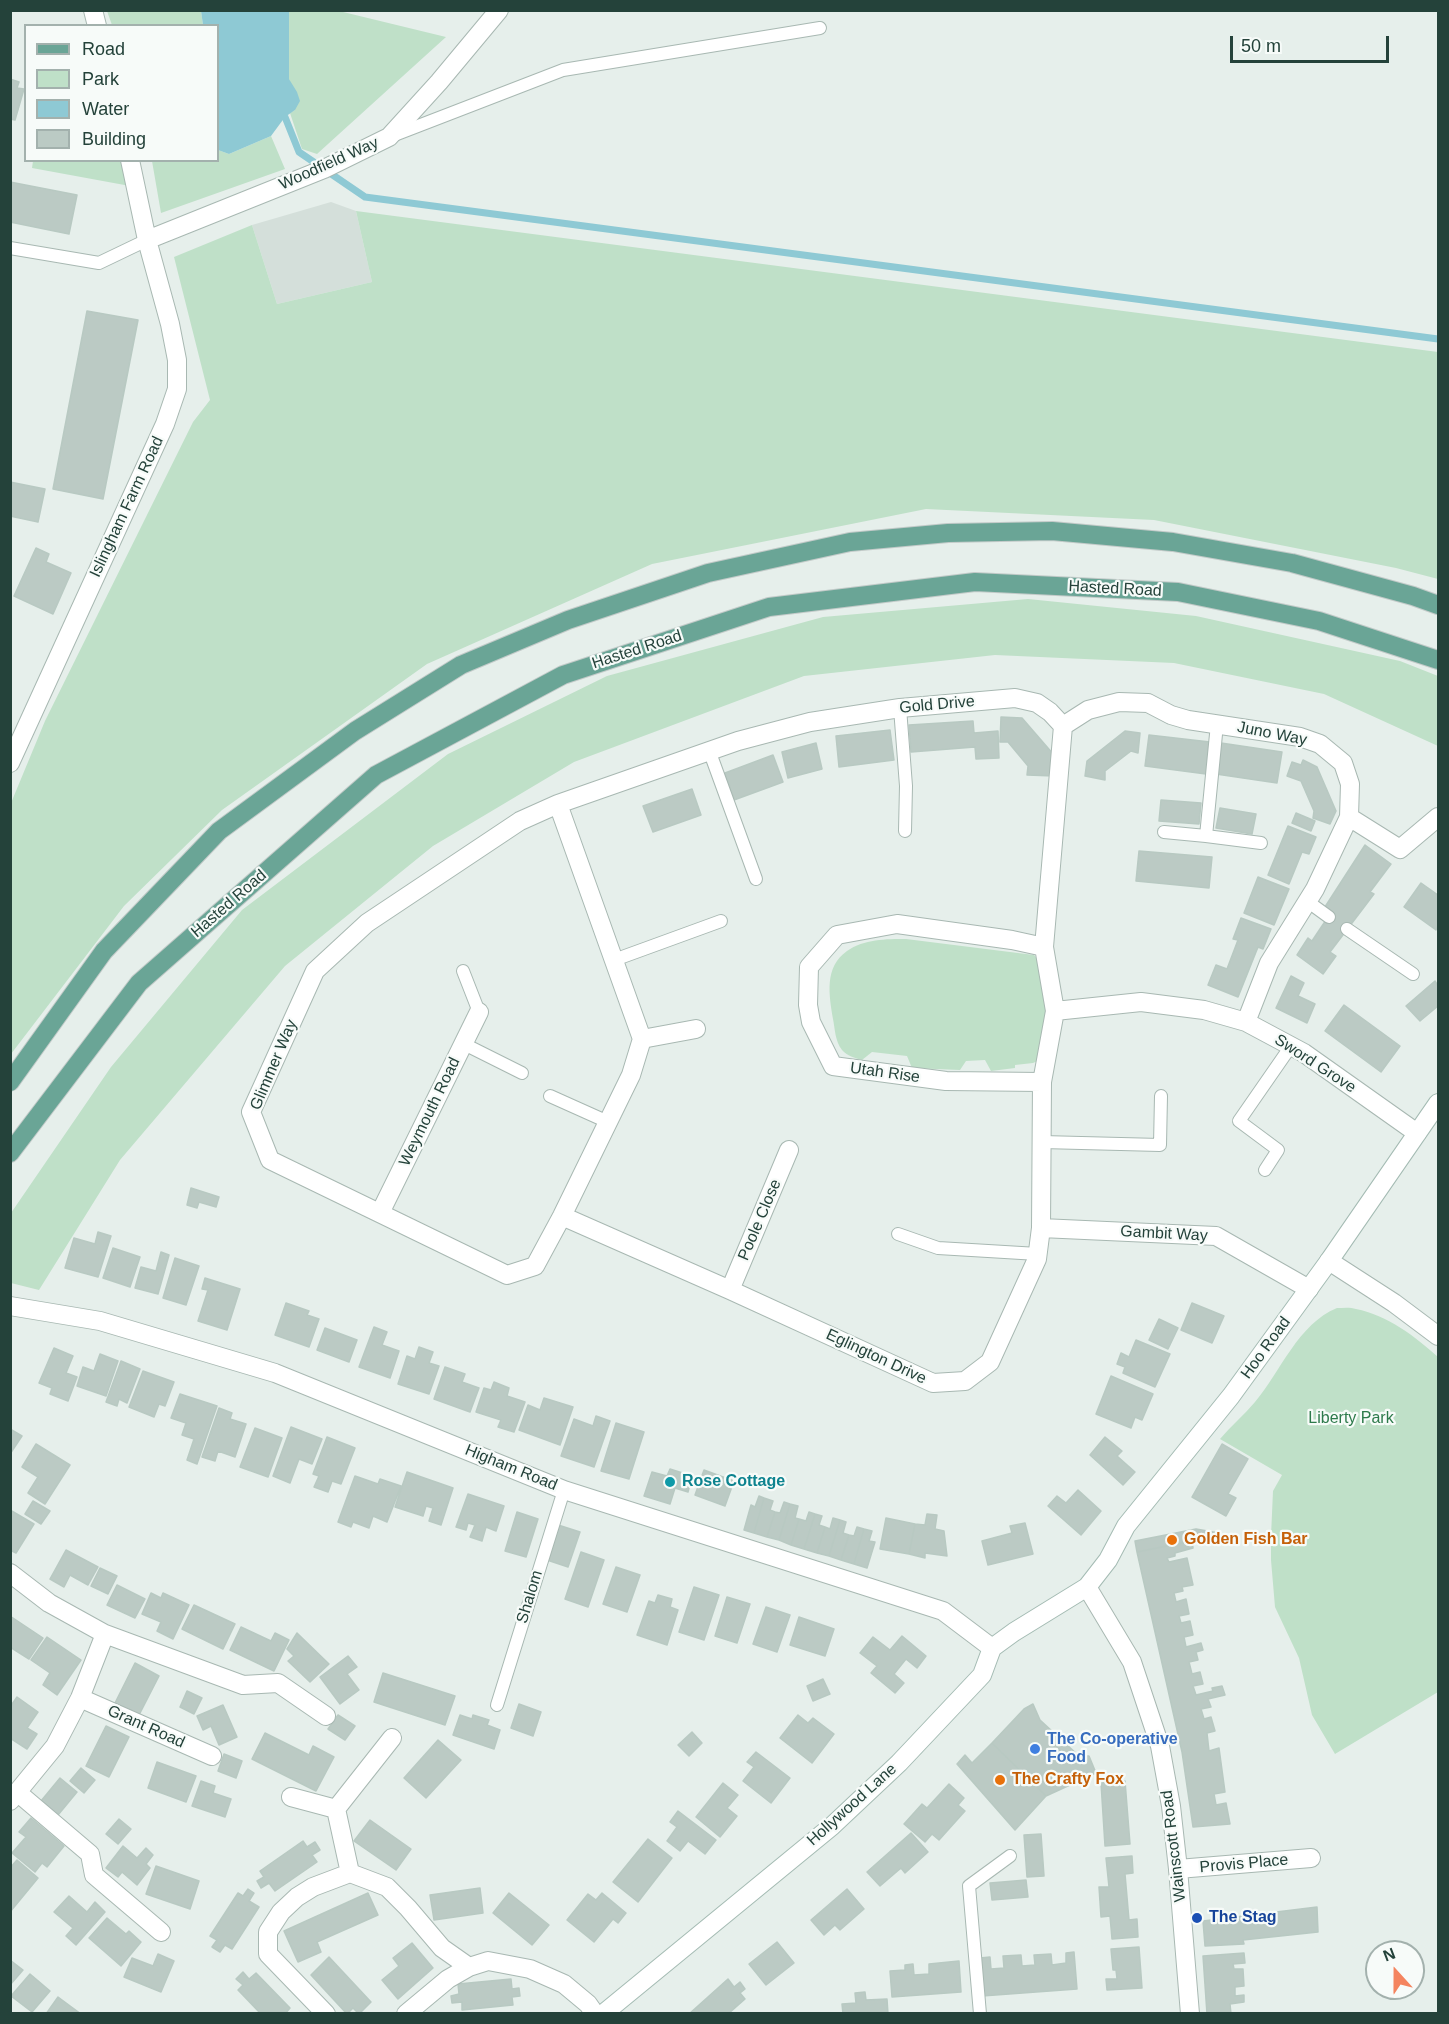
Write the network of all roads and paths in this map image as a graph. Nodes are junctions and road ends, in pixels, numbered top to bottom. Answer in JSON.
{"nodes":[{"id":1,"x":499,"y":10,"type":"edge"},
{"id":2,"x":819,"y":28,"type":"dead end"},
{"id":3,"x":389,"y":137,"type":"junction"},
{"id":4,"x":130,"y":162,"type":"edge"},
{"id":5,"x":147,"y":240,"type":"junction"},
{"id":6,"x":10,"y":248,"type":"edge"},
{"id":7,"x":1438,"y":605,"type":"edge"},
{"id":8,"x":1438,"y":660,"type":"edge"},
{"id":9,"x":900,"y":708,"type":"junction"},
{"id":10,"x":1217,"y":724,"type":"junction"},
{"id":11,"x":1063,"y":726,"type":"junction"},
{"id":12,"x":709,"y":750,"type":"junction"},
{"id":13,"x":10,"y":763,"type":"edge"},
{"id":14,"x":558,"y":804,"type":"junction"},
{"id":15,"x":1349,"y":817,"type":"junction"},
{"id":16,"x":1438,"y":817,"type":"edge"},
{"id":17,"x":905,"y":831,"type":"dead end"},
{"id":18,"x":1164,"y":832,"type":"dead end"},
{"id":19,"x":1206,"y":836,"type":"junction"},
{"id":20,"x":1261,"y":843,"type":"dead end"},
{"id":21,"x":756,"y":879,"type":"dead end"},
{"id":22,"x":1307,"y":902,"type":"junction"},
{"id":23,"x":1329,"y":916,"type":"dead end"},
{"id":24,"x":721,"y":921,"type":"dead end"},
{"id":25,"x":1347,"y":929,"type":"dead end"},
{"id":26,"x":1044,"y":947,"type":"junction"},
{"id":27,"x":614,"y":960,"type":"junction"},
{"id":28,"x":463,"y":971,"type":"dead end"},
{"id":29,"x":1413,"y":974,"type":"dead end"},
{"id":30,"x":1055,"y":1011,"type":"junction"},
{"id":31,"x":479,"y":1012,"type":"joint"},
{"id":32,"x":1246,"y":1022,"type":"junction"},
{"id":33,"x":696,"y":1029,"type":"dead end"},
{"id":34,"x":642,"y":1039,"type":"junction"},
{"id":35,"x":464,"y":1044,"type":"junction"},
{"id":36,"x":1291,"y":1046,"type":"junction"},
{"id":37,"x":522,"y":1073,"type":"dead end"},
{"id":38,"x":10,"y":1082,"type":"edge"},
{"id":39,"x":1042,"y":1082,"type":"junction"},
{"id":40,"x":550,"y":1096,"type":"dead end"},
{"id":41,"x":1161,"y":1096,"type":"dead end"},
{"id":42,"x":1438,"y":1102,"type":"edge"},
{"id":43,"x":608,"y":1122,"type":"junction"},
{"id":44,"x":1417,"y":1133,"type":"junction"},
{"id":45,"x":1042,"y":1142,"type":"junction"},
{"id":46,"x":789,"y":1150,"type":"dead end"},
{"id":47,"x":10,"y":1153,"type":"edge"},
{"id":48,"x":1265,"y":1170,"type":"dead end"},
{"id":49,"x":380,"y":1213,"type":"junction"},
{"id":50,"x":562,"y":1216,"type":"junction"},
{"id":51,"x":1041,"y":1228,"type":"junction"},
{"id":52,"x":898,"y":1234,"type":"dead end"},
{"id":53,"x":1038,"y":1254,"type":"junction"},
{"id":54,"x":1329,"y":1261,"type":"junction"},
{"id":55,"x":1309,"y":1289,"type":"junction"},
{"id":56,"x":730,"y":1290,"type":"junction"},
{"id":57,"x":16,"y":1307,"type":"edge"},
{"id":58,"x":1438,"y":1336,"type":"edge"},
{"id":59,"x":564,"y":1490,"type":"junction"},
{"id":60,"x":10,"y":1573,"type":"edge"},
{"id":61,"x":1087,"y":1587,"type":"junction"},
{"id":62,"x":105,"y":1634,"type":"junction"},
{"id":63,"x":992,"y":1648,"type":"junction"},
{"id":64,"x":80,"y":1698,"type":"junction"},
{"id":65,"x":496,"y":1705,"type":"dead end"},
{"id":66,"x":326,"y":1716,"type":"dead end"},
{"id":67,"x":392,"y":1738,"type":"dead end"},
{"id":68,"x":212,"y":1756,"type":"dead end"},
{"id":69,"x":14,"y":1796,"type":"edge"},
{"id":70,"x":291,"y":1797,"type":"dead end"},
{"id":71,"x":336,"y":1809,"type":"junction"},
{"id":72,"x":1010,"y":1856,"type":"dead end"},
{"id":73,"x":1311,"y":1858,"type":"dead end"},
{"id":74,"x":1178,"y":1869,"type":"junction"},
{"id":75,"x":350,"y":1874,"type":"junction"},
{"id":76,"x":161,"y":1932,"type":"dead end"},
{"id":77,"x":469,"y":1968,"type":"junction"},
{"id":78,"x":326,"y":2013,"type":"edge"},
{"id":79,"x":406,"y":2013,"type":"edge"},
{"id":80,"x":595,"y":2013,"type":"edge"},
{"id":81,"x":603,"y":2013,"type":"edge"},
{"id":82,"x":980,"y":2013,"type":"edge"},
{"id":83,"x":1190,"y":2013,"type":"edge"}],
"edges":[{"from":1,"to":3,"type":"street","name":"Woodfield Way"},
{"from":2,"to":3,"type":"lane"},
{"from":3,"to":5,"type":"street","name":"Woodfield Way"},
{"from":4,"to":5,"type":"street","name":"Islingham Farm Road"},
{"from":5,"to":6,"type":"lane"},
{"from":5,"to":13,"type":"street","name":"Islingham Farm Road"},
{"from":7,"to":38,"type":"main road"},
{"from":8,"to":47,"type":"main road","name":"Hasted Road"},
{"from":9,"to":11,"type":"street","name":"Gold Drive"},
{"from":9,"to":12,"type":"street","name":"Gold Drive"},
{"from":9,"to":17,"type":"lane"},
{"from":10,"to":11,"type":"street","name":"Juno Way"},
{"from":10,"to":15,"type":"street","name":"Juno Way"},
{"from":10,"to":19,"type":"lane"},
{"from":11,"to":26,"type":"street"},
{"from":12,"to":14,"type":"street","name":"Gold Drive"},
{"from":12,"to":21,"type":"lane"},
{"from":14,"to":27,"type":"street"},
{"from":14,"to":49,"type":"street","name":"Glimmer Way"},
{"from":15,"to":16,"type":"street"},
{"from":15,"to":22,"type":"street","name":"Juno Way"},
{"from":18,"to":19,"type":"lane"},
{"from":19,"to":20,"type":"lane"},
{"from":22,"to":23,"type":"lane"},
{"from":22,"to":32,"type":"street","name":"Juno Way"},
{"from":24,"to":27,"type":"lane"},
{"from":25,"to":29,"type":"lane"},
{"from":26,"to":30,"type":"street"},
{"from":26,"to":39,"type":"street","name":"Utah Rise"},
{"from":27,"to":34,"type":"street"},
{"from":28,"to":31,"type":"lane"},
{"from":30,"to":32,"type":"street","name":"Sword Grove"},
{"from":30,"to":39,"type":"street","name":"Eglington Drive"},
{"from":31,"to":35,"type":"street","name":"Weymouth Road"},
{"from":32,"to":36,"type":"street","name":"Sword Grove"},
{"from":33,"to":34,"type":"street"},
{"from":34,"to":43,"type":"street","name":"Glimmer Way"},
{"from":35,"to":37,"type":"lane"},
{"from":35,"to":49,"type":"street","name":"Weymouth Road"},
{"from":36,"to":44,"type":"street","name":"Sword Grove"},
{"from":36,"to":48,"type":"lane"},
{"from":39,"to":45,"type":"street","name":"Eglington Drive"},
{"from":40,"to":43,"type":"lane"},
{"from":41,"to":45,"type":"lane"},
{"from":42,"to":44,"type":"street","name":"Hoo Road"},
{"from":43,"to":50,"type":"street","name":"Glimmer Way"},
{"from":44,"to":54,"type":"street","name":"Hoo Road"},
{"from":45,"to":51,"type":"street","name":"Eglington Drive"},
{"from":46,"to":56,"type":"street","name":"Poole Close"},
{"from":49,"to":50,"type":"street","name":"Glimmer Way"},
{"from":50,"to":56,"type":"street","name":"Eglington Drive"},
{"from":51,"to":53,"type":"street","name":"Eglington Drive"},
{"from":51,"to":55,"type":"street","name":"Gambit Way"},
{"from":52,"to":53,"type":"lane"},
{"from":53,"to":56,"type":"street","name":"Eglington Drive"},
{"from":54,"to":55,"type":"street","name":"Hoo Road"},
{"from":54,"to":58,"type":"street"},
{"from":55,"to":61,"type":"street","name":"Hoo Road"},
{"from":57,"to":59,"type":"street","name":"Higham Road"},
{"from":59,"to":63,"type":"street","name":"Higham Road"},
{"from":59,"to":65,"type":"lane","name":"Shalom"},
{"from":60,"to":62,"type":"street"},
{"from":61,"to":63,"type":"street"},
{"from":61,"to":74,"type":"street","name":"Wainscott Road"},
{"from":62,"to":64,"type":"street"},
{"from":62,"to":66,"type":"street"},
{"from":63,"to":81,"type":"street","name":"Hollywood Lane"},
{"from":64,"to":68,"type":"street","name":"Grant Road"},
{"from":64,"to":69,"type":"street"},
{"from":67,"to":71,"type":"street"},
{"from":69,"to":76,"type":"street"},
{"from":70,"to":71,"type":"street"},
{"from":71,"to":75,"type":"street"},
{"from":72,"to":82,"type":"lane"},
{"from":73,"to":74,"type":"street","name":"Provis Place"},
{"from":74,"to":83,"type":"street","name":"Wainscott Road"},
{"from":75,"to":77,"type":"street"},
{"from":75,"to":78,"type":"street"},
{"from":77,"to":79,"type":"street"},
{"from":77,"to":80,"type":"street"}]}
